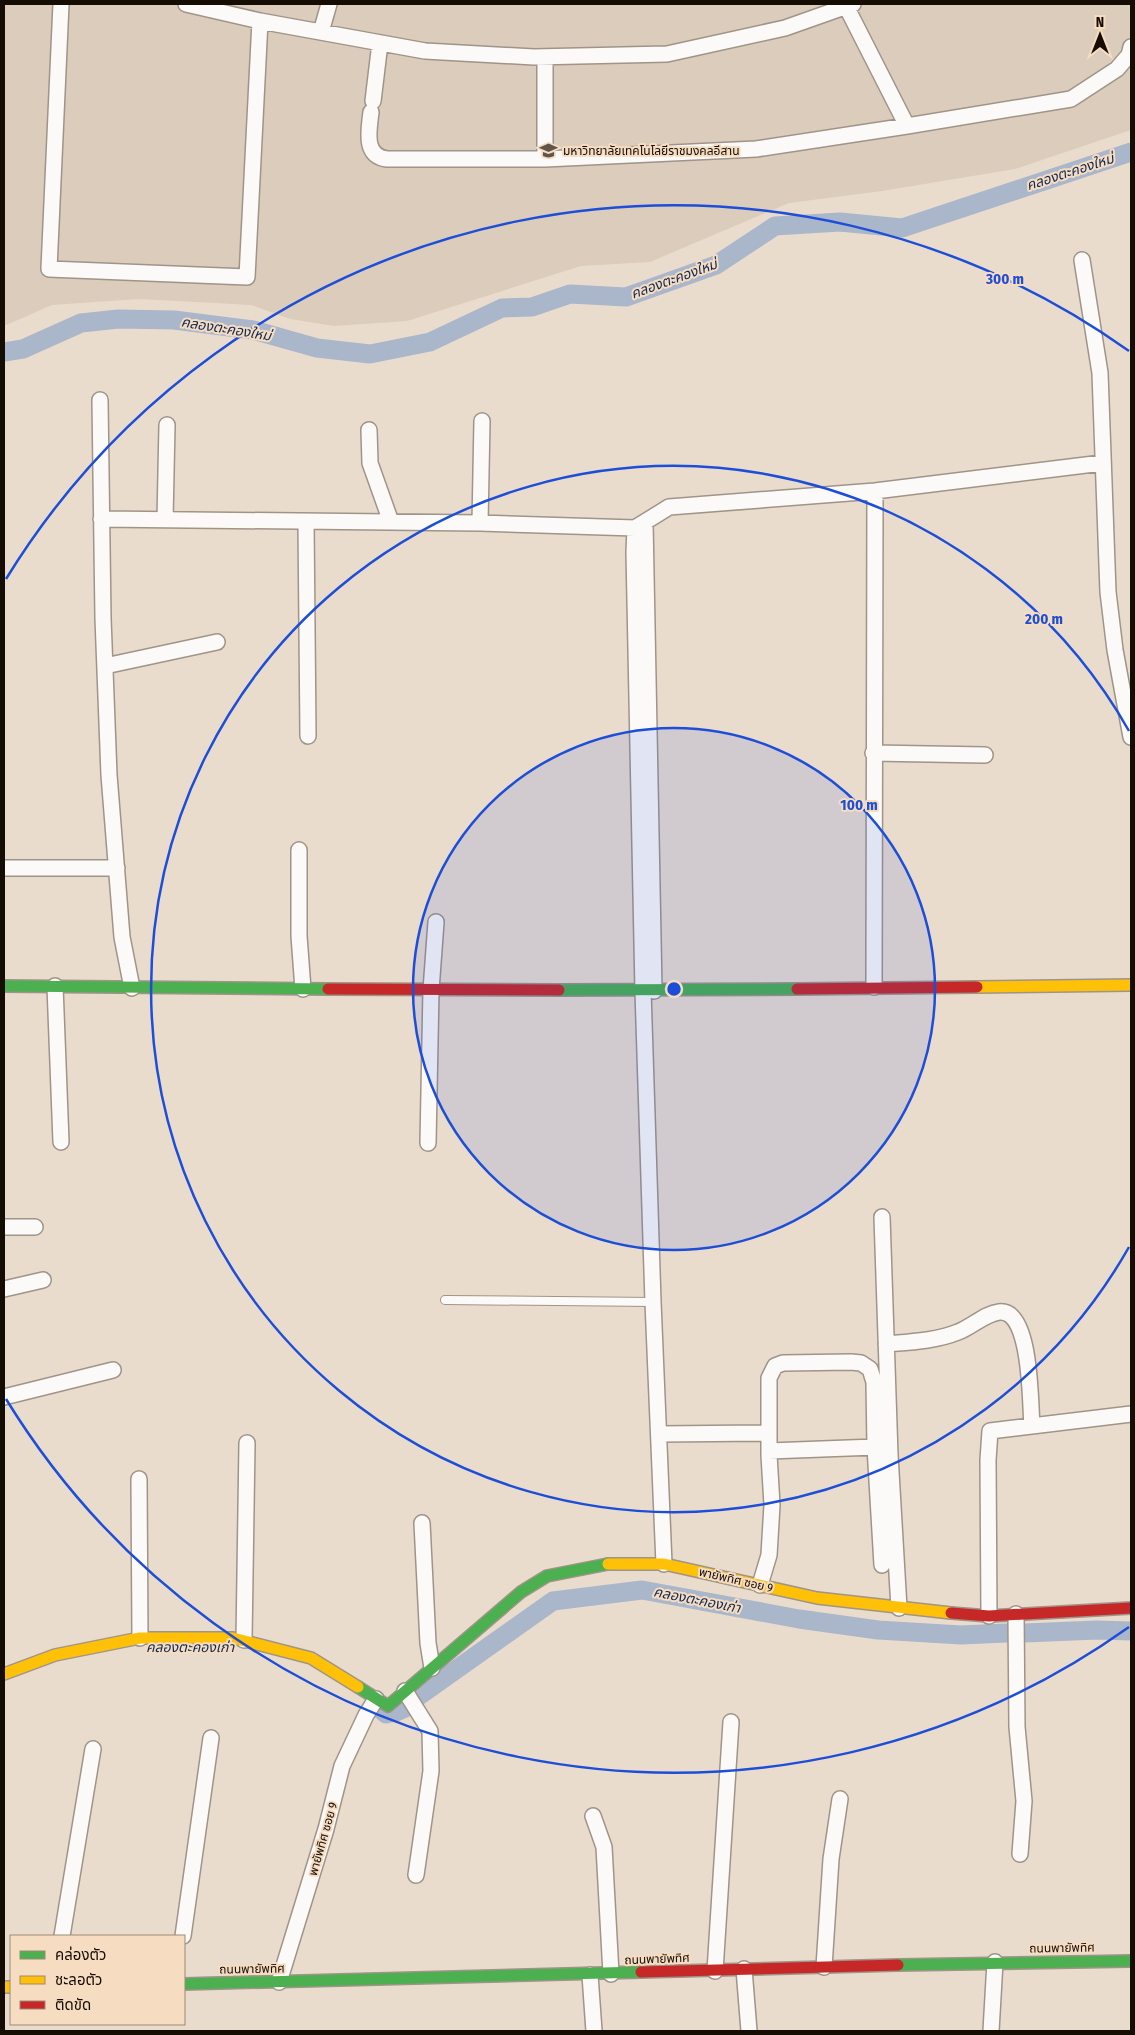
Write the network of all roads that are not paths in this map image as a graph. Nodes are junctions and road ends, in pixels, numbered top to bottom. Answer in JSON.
{"nodes":[{"id":1,"x":61,"y":4,"type":"edge"},
{"id":2,"x":186,"y":4,"type":"edge"},
{"id":3,"x":329,"y":4,"type":"edge"},
{"id":4,"x":849,"y":5,"type":"edge"},
{"id":5,"x":260,"y":21,"type":"junction"},
{"id":6,"x":321,"y":32,"type":"junction"},
{"id":7,"x":380,"y":43,"type":"junction"},
{"id":8,"x":1131,"y":47,"type":"edge"},
{"id":9,"x":545,"y":57,"type":"junction"},
{"id":10,"x":907,"y":126,"type":"junction"},
{"id":11,"x":545,"y":159,"type":"junction"},
{"id":12,"x":1082,"y":260,"type":"dead end"},
{"id":13,"x":100,"y":400,"type":"dead end"},
{"id":14,"x":482,"y":422,"type":"dead end"},
{"id":15,"x":167,"y":425,"type":"dead end"},
{"id":16,"x":369,"y":430,"type":"dead end"},
{"id":17,"x":1102,"y":463,"type":"junction"},
{"id":18,"x":875,"y":491,"type":"junction"},
{"id":19,"x":101,"y":519,"type":"junction"},
{"id":20,"x":165,"y":520,"type":"junction"},
{"id":21,"x":306,"y":522,"type":"junction"},
{"id":22,"x":391,"y":522,"type":"junction"},
{"id":23,"x":480,"y":523,"type":"junction"},
{"id":24,"x":640,"y":525,"type":"junction"},
{"id":25,"x":217,"y":642,"type":"dead end"},
{"id":26,"x":105,"y":666,"type":"junction"},
{"id":27,"x":308,"y":736,"type":"dead end"},
{"id":28,"x":1131,"y":737,"type":"edge"},
{"id":29,"x":873,"y":753,"type":"junction"},
{"id":30,"x":985,"y":755,"type":"dead end"},
{"id":31,"x":300,"y":850,"type":"dead end"},
{"id":32,"x":4,"y":868,"type":"edge"},
{"id":33,"x":117,"y":868,"type":"junction"},
{"id":34,"x":436,"y":922,"type":"dead end"},
{"id":35,"x":1131,"y":985,"type":"edge"},
{"id":36,"x":4,"y":986,"type":"edge"},
{"id":37,"x":55,"y":986,"type":"junction"},
{"id":38,"x":874,"y":987,"type":"junction"},
{"id":39,"x":132,"y":988,"type":"junction"},
{"id":40,"x":303,"y":989,"type":"junction"},
{"id":41,"x":431,"y":990,"type":"junction"},
{"id":42,"x":648,"y":991,"type":"junction"},
{"id":43,"x":61,"y":1142,"type":"dead end"},
{"id":44,"x":428,"y":1142,"type":"dead end"},
{"id":45,"x":882,"y":1217,"type":"dead end"},
{"id":46,"x":4,"y":1227,"type":"edge"},
{"id":47,"x":35,"y":1227,"type":"dead end"},
{"id":48,"x":43,"y":1280,"type":"dead end"},
{"id":49,"x":4,"y":1289,"type":"edge"},
{"id":50,"x":445,"y":1300,"type":"dead end"},
{"id":51,"x":653,"y":1302,"type":"junction"},
{"id":52,"x":886,"y":1344,"type":"junction"},
{"id":53,"x":113,"y":1370,"type":"dead end"},
{"id":54,"x":4,"y":1397,"type":"edge"},
{"id":55,"x":1131,"y":1414,"type":"edge"},
{"id":56,"x":1032,"y":1426,"type":"junction"},
{"id":57,"x":769,"y":1433,"type":"junction"},
{"id":58,"x":659,"y":1434,"type":"junction"},
{"id":59,"x":247,"y":1443,"type":"dead end"},
{"id":60,"x":875,"y":1447,"type":"junction"},
{"id":61,"x":769,"y":1451,"type":"junction"},
{"id":62,"x":139,"y":1478,"type":"dead end"},
{"id":63,"x":422,"y":1523,"type":"dead end"},
{"id":64,"x":664,"y":1564,"type":"junction"},
{"id":65,"x":882,"y":1565,"type":"dead end"},
{"id":66,"x":760,"y":1586,"type":"junction"},
{"id":67,"x":899,"y":1608,"type":"junction"},
{"id":68,"x":1131,"y":1608,"type":"edge"},
{"id":69,"x":1016,"y":1614,"type":"junction"},
{"id":70,"x":989,"y":1616,"type":"junction"},
{"id":71,"x":140,"y":1638,"type":"junction"},
{"id":72,"x":244,"y":1640,"type":"junction"},
{"id":73,"x":432,"y":1668,"type":"junction"},
{"id":74,"x":4,"y":1674,"type":"edge"},
{"id":75,"x":406,"y":1691,"type":"junction"},
{"id":76,"x":382,"y":1703,"type":"junction"},
{"id":77,"x":731,"y":1722,"type":"dead end"},
{"id":78,"x":211,"y":1738,"type":"dead end"},
{"id":79,"x":93,"y":1749,"type":"dead end"},
{"id":80,"x":840,"y":1799,"type":"dead end"},
{"id":81,"x":593,"y":1816,"type":"dead end"},
{"id":82,"x":1020,"y":1854,"type":"dead end"},
{"id":83,"x":416,"y":1876,"type":"dead end"},
{"id":84,"x":62,"y":1935,"type":"edge"},
{"id":85,"x":183,"y":1935,"type":"edge"},
{"id":86,"x":1131,"y":1961,"type":"edge"},
{"id":87,"x":995,"y":1962,"type":"junction"},
{"id":88,"x":824,"y":1967,"type":"junction"},
{"id":89,"x":744,"y":1969,"type":"junction"},
{"id":90,"x":715,"y":1971,"type":"junction"},
{"id":91,"x":611,"y":1974,"type":"junction"},
{"id":92,"x":590,"y":1975,"type":"junction"},
{"id":93,"x":279,"y":1982,"type":"junction"},
{"id":94,"x":185,"y":1984,"type":"edge"},
{"id":95,"x":594,"y":2031,"type":"edge"},
{"id":96,"x":749,"y":2031,"type":"edge"},
{"id":97,"x":991,"y":2031,"type":"edge"}],
"edges":[{"from":1,"to":5,"type":"street"},
{"from":2,"to":5,"type":"street"},
{"from":3,"to":6,"type":"street"},
{"from":4,"to":9,"type":"street"},
{"from":4,"to":10,"type":"street"},
{"from":5,"to":6,"type":"street"},
{"from":6,"to":7,"type":"street"},
{"from":7,"to":9,"type":"street"},
{"from":7,"to":11,"type":"street"},
{"from":8,"to":10,"type":"street"},
{"from":9,"to":11,"type":"street"},
{"from":10,"to":11,"type":"street"},
{"from":12,"to":17,"type":"street"},
{"from":13,"to":19,"type":"street"},
{"from":14,"to":23,"type":"street"},
{"from":15,"to":20,"type":"street"},
{"from":16,"to":22,"type":"street"},
{"from":17,"to":18,"type":"street"},
{"from":17,"to":28,"type":"street"},
{"from":18,"to":24,"type":"street"},
{"from":18,"to":29,"type":"street"},
{"from":19,"to":20,"type":"street"},
{"from":19,"to":26,"type":"street"},
{"from":20,"to":21,"type":"street"},
{"from":21,"to":22,"type":"street"},
{"from":21,"to":27,"type":"street"},
{"from":22,"to":23,"type":"street"},
{"from":23,"to":24,"type":"street"},
{"from":24,"to":42,"type":"street"},
{"from":25,"to":26,"type":"street"},
{"from":26,"to":33,"type":"street"},
{"from":29,"to":30,"type":"street"},
{"from":29,"to":38,"type":"street"},
{"from":31,"to":40,"type":"street"},
{"from":32,"to":33,"type":"street"},
{"from":33,"to":39,"type":"street"},
{"from":34,"to":41,"type":"street"},
{"from":35,"to":38,"type":"street"},
{"from":36,"to":37,"type":"street"},
{"from":37,"to":39,"type":"street"},
{"from":37,"to":43,"type":"street"},
{"from":38,"to":42,"type":"street"},
{"from":39,"to":40,"type":"street"},
{"from":40,"to":41,"type":"street"},
{"from":41,"to":42,"type":"street"},
{"from":41,"to":44,"type":"street"},
{"from":42,"to":51,"type":"street"},
{"from":45,"to":52,"type":"street"},
{"from":46,"to":47,"type":"street"},
{"from":48,"to":49,"type":"street"},
{"from":50,"to":51,"type":"lane"},
{"from":51,"to":58,"type":"street"},
{"from":52,"to":56,"type":"street"},
{"from":52,"to":67,"type":"street"},
{"from":53,"to":54,"type":"street"},
{"from":55,"to":56,"type":"street"},
{"from":56,"to":70,"type":"street"},
{"from":57,"to":58,"type":"street"},
{"from":57,"to":60,"type":"street"},
{"from":57,"to":61,"type":"street"},
{"from":58,"to":64,"type":"street"},
{"from":59,"to":72,"type":"street"},
{"from":60,"to":61,"type":"street"},
{"from":60,"to":65,"type":"street"},
{"from":61,"to":66,"type":"street"},
{"from":62,"to":71,"type":"street"},
{"from":63,"to":73,"type":"street"},
{"from":64,"to":66,"type":"street","name":"พายัพทิศ ซอย 9"},
{"from":64,"to":73,"type":"street","name":"พายัพทิศ ซอย 9"},
{"from":66,"to":67,"type":"street","name":"พายัพทิศ ซอย 9"},
{"from":67,"to":70,"type":"street","name":"พายัพทิศ ซอย 9"},
{"from":68,"to":69,"type":"street","name":"พายัพทิศ ซอย 9"},
{"from":69,"to":70,"type":"street","name":"พายัพทิศ ซอย 9"},
{"from":69,"to":82,"type":"street"},
{"from":71,"to":72,"type":"street"},
{"from":71,"to":74,"type":"street"},
{"from":72,"to":76,"type":"street"},
{"from":73,"to":75,"type":"street","name":"พายัพทิศ ซอย 9"},
{"from":75,"to":76,"type":"street","name":"พายัพทิศ ซอย 9"},
{"from":75,"to":83,"type":"street"},
{"from":76,"to":93,"type":"street","name":"พายัพทิศ ซอย 9"},
{"from":77,"to":90,"type":"street"},
{"from":78,"to":85,"type":"street"},
{"from":79,"to":84,"type":"street"},
{"from":80,"to":88,"type":"street"},
{"from":81,"to":91,"type":"street"},
{"from":86,"to":87,"type":"street","name":"ถนนพายัพทิศ"},
{"from":87,"to":88,"type":"street","name":"ถนนพายัพทิศ"},
{"from":87,"to":97,"type":"street"},
{"from":88,"to":89,"type":"street","name":"ถนนพายัพทิศ"},
{"from":89,"to":90,"type":"street","name":"ถนนพายัพทิศ"},
{"from":89,"to":96,"type":"street"},
{"from":90,"to":91,"type":"street","name":"ถนนพายัพทิศ"},
{"from":91,"to":92,"type":"street","name":"ถนนพายัพทิศ"},
{"from":92,"to":93,"type":"street","name":"ถนนพายัพทิศ"},
{"from":92,"to":95,"type":"street"},
{"from":93,"to":94,"type":"street","name":"ถนนพายัพทิศ"}]}
